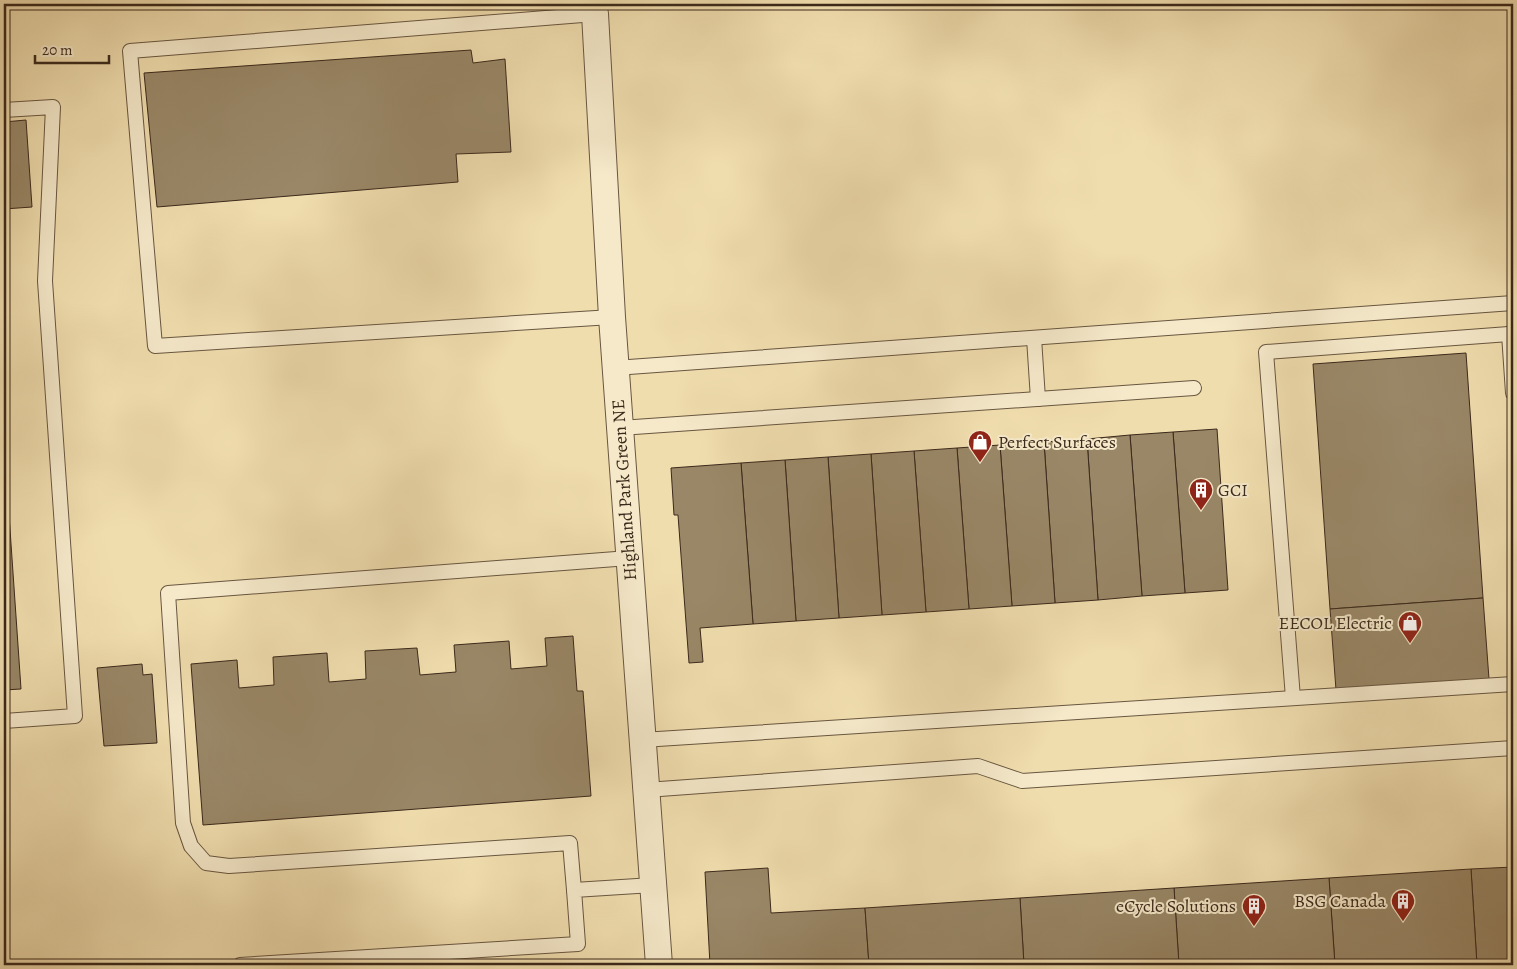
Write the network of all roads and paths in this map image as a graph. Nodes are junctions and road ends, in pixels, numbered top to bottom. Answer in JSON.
{"nodes":[{"id":1,"x":596,"y":14,"type":"joint"},
{"id":2,"x":4,"y":110,"type":"edge"},
{"id":3,"x":1513,"y":303,"type":"edge"},
{"id":4,"x":612,"y":317,"type":"junction"},
{"id":5,"x":1511,"y":334,"type":"edge"},
{"id":6,"x":1034,"y":338,"type":"junction"},
{"id":7,"x":615,"y":368,"type":"junction"},
{"id":8,"x":1194,"y":388,"type":"dead end"},
{"id":9,"x":1513,"y":393,"type":"edge"},
{"id":10,"x":1038,"y":399,"type":"junction"},
{"id":11,"x":620,"y":428,"type":"junction"},
{"id":12,"x":629,"y":558,"type":"junction"},
{"id":13,"x":1513,"y":684,"type":"edge"},
{"id":14,"x":1293,"y":698,"type":"junction"},
{"id":15,"x":4,"y":721,"type":"edge"},
{"id":16,"x":642,"y":740,"type":"junction"},
{"id":17,"x":1513,"y":748,"type":"edge"},
{"id":18,"x":646,"y":790,"type":"junction"},
{"id":19,"x":653,"y":885,"type":"junction"},
{"id":20,"x":574,"y":890,"type":"junction"},
{"id":21,"x":240,"y":965,"type":"edge"},
{"id":22,"x":659,"y":965,"type":"edge"}],
"edges":[{"from":1,"to":4,"type":"street","name":"Highland Park Green NE"},
{"from":1,"to":4,"type":"lane"},
{"from":2,"to":15,"type":"lane"},
{"from":3,"to":6,"type":"lane"},
{"from":4,"to":7,"type":"street","name":"Highland Park Green NE"},
{"from":5,"to":9,"type":"lane"},
{"from":5,"to":14,"type":"lane"},
{"from":6,"to":7,"type":"lane"},
{"from":6,"to":10,"type":"lane"},
{"from":7,"to":11,"type":"street","name":"Highland Park Green NE"},
{"from":8,"to":10,"type":"lane"},
{"from":10,"to":11,"type":"lane"},
{"from":11,"to":12,"type":"street","name":"Highland Park Green NE"},
{"from":12,"to":16,"type":"street","name":"Highland Park Green NE"},
{"from":12,"to":20,"type":"lane"},
{"from":13,"to":14,"type":"lane"},
{"from":14,"to":16,"type":"lane"},
{"from":16,"to":18,"type":"street","name":"Highland Park Green NE"},
{"from":17,"to":18,"type":"lane"},
{"from":18,"to":19,"type":"street","name":"Highland Park Green NE"},
{"from":19,"to":20,"type":"lane"},
{"from":19,"to":22,"type":"street","name":"Highland Park Green NE"},
{"from":20,"to":21,"type":"lane"}]}
